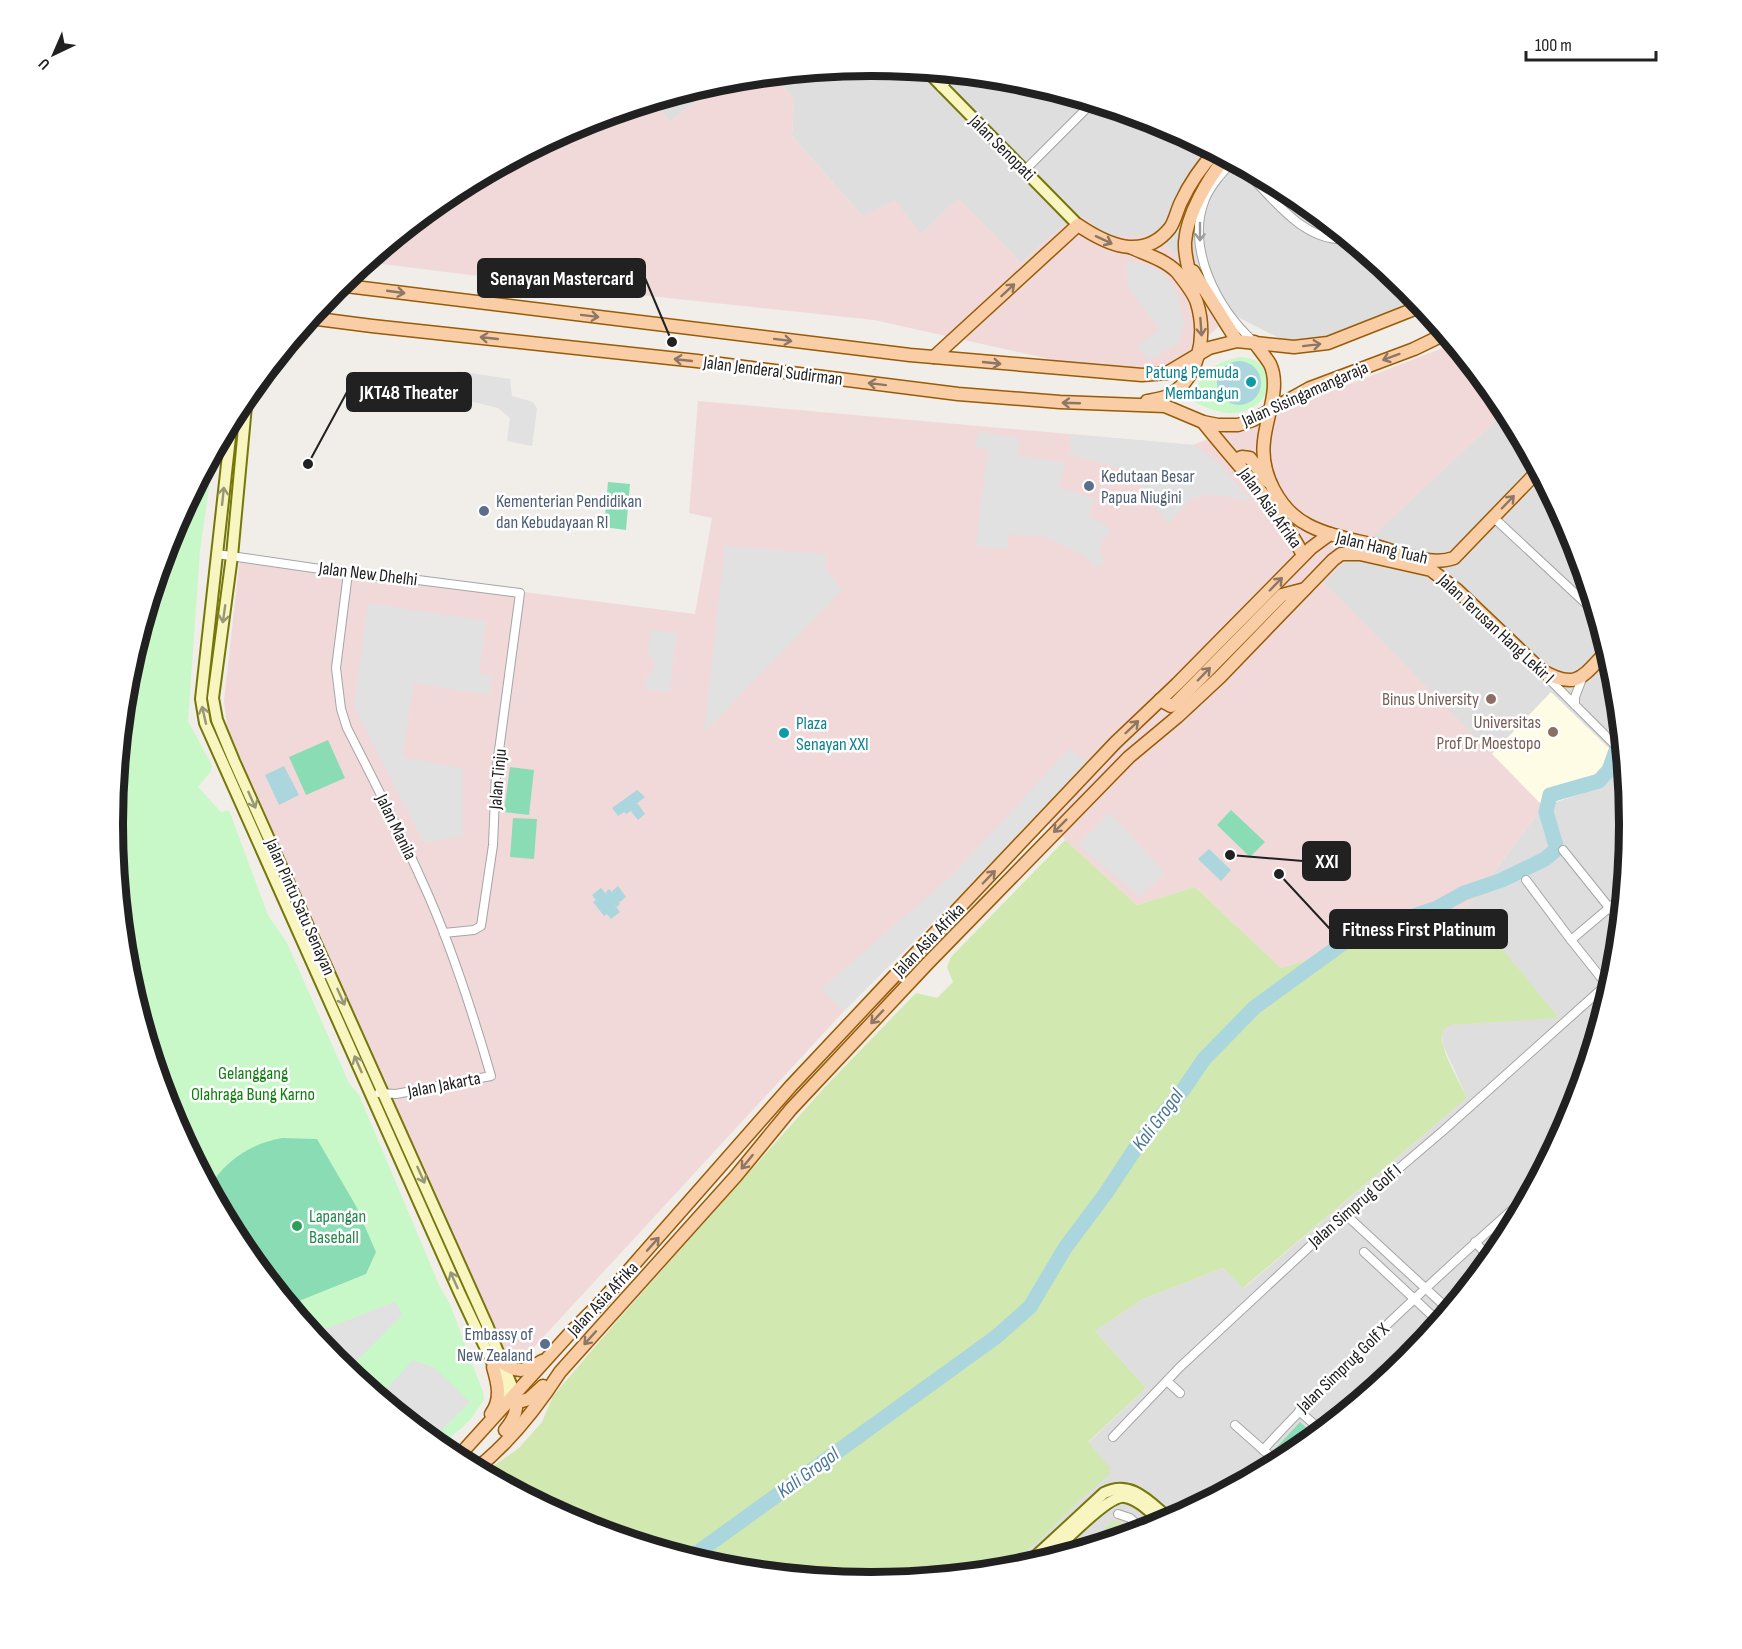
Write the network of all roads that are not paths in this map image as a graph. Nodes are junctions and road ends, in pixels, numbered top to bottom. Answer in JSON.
{"nodes":[{"id":1,"x":934,"y":79,"type":"edge"},
{"id":2,"x":947,"y":81,"type":"edge"},
{"id":3,"x":941,"y":87,"type":"junction"},
{"id":4,"x":1086,"y":109,"type":"edge"},
{"id":5,"x":1209,"y":158,"type":"edge"},
{"id":6,"x":1221,"y":164,"type":"edge"},
{"id":7,"x":1227,"y":167,"type":"edge"},
{"id":8,"x":1024,"y":171,"type":"junction"},
{"id":9,"x":1263,"y":188,"type":"edge"},
{"id":10,"x":1078,"y":225,"type":"junction"},
{"id":11,"x":1335,"y":239,"type":"edge"},
{"id":12,"x":1132,"y":248,"type":"junction"},
{"id":13,"x":1188,"y":262,"type":"junction"},
{"id":14,"x":352,"y":287,"type":"edge"},
{"id":15,"x":1195,"y":298,"type":"junction"},
{"id":16,"x":1413,"y":310,"type":"edge"},
{"id":17,"x":320,"y":319,"type":"edge"},
{"id":18,"x":1438,"y":337,"type":"edge"},
{"id":19,"x":1237,"y":341,"type":"junction"},
{"id":20,"x":1254,"y":342,"type":"junction"},
{"id":21,"x":934,"y":357,"type":"junction"},
{"id":22,"x":1197,"y":357,"type":"junction"},
{"id":23,"x":1129,"y":405,"type":"junction"},
{"id":24,"x":1269,"y":413,"type":"junction"},
{"id":25,"x":245,"y":416,"type":"edge"},
{"id":26,"x":1203,"y":422,"type":"junction"},
{"id":27,"x":229,"y":440,"type":"edge"},
{"id":28,"x":1235,"y":460,"type":"junction"},
{"id":29,"x":225,"y":474,"type":"junction"},
{"id":30,"x":238,"y":476,"type":"junction"},
{"id":31,"x":1533,"y":477,"type":"edge"},
{"id":32,"x":1269,"y":484,"type":"junction"},
{"id":33,"x":1493,"y":517,"type":"junction"},
{"id":34,"x":1306,"y":524,"type":"junction"},
{"id":35,"x":1330,"y":534,"type":"junction"},
{"id":36,"x":1294,"y":537,"type":"junction"},
{"id":37,"x":217,"y":554,"type":"junction"},
{"id":38,"x":1303,"y":555,"type":"junction"},
{"id":39,"x":232,"y":556,"type":"junction"},
{"id":40,"x":1454,"y":558,"type":"junction"},
{"id":41,"x":348,"y":573,"type":"junction"},
{"id":42,"x":1317,"y":576,"type":"joint"},
{"id":43,"x":1305,"y":589,"type":"junction"},
{"id":44,"x":1457,"y":590,"type":"junction"},
{"id":45,"x":520,"y":593,"type":"joint"},
{"id":46,"x":1585,"y":603,"type":"edge"},
{"id":47,"x":1600,"y":658,"type":"edge"},
{"id":48,"x":1541,"y":670,"type":"junction"},
{"id":49,"x":1582,"y":676,"type":"junction"},
{"id":50,"x":1160,"y":700,"type":"junction"},
{"id":51,"x":1575,"y":705,"type":"junction"},
{"id":52,"x":1614,"y":744,"type":"edge"},
{"id":53,"x":1563,"y":850,"type":"dead end"},
{"id":54,"x":1526,"y":880,"type":"dead end"},
{"id":55,"x":1615,"y":903,"type":"edge"},
{"id":56,"x":1609,"y":907,"type":"junction"},
{"id":57,"x":1614,"y":913,"type":"edge"},
{"id":58,"x":444,"y":933,"type":"junction"},
{"id":59,"x":1570,"y":940,"type":"junction"},
{"id":60,"x":906,"y":964,"type":"junction"},
{"id":61,"x":917,"y":975,"type":"junction"},
{"id":62,"x":1603,"y":980,"type":"edge"},
{"id":63,"x":1599,"y":995,"type":"edge"},
{"id":64,"x":491,"y":1076,"type":"joint"},
{"id":65,"x":371,"y":1094,"type":"junction"},
{"id":66,"x":390,"y":1096,"type":"junction"},
{"id":67,"x":376,"y":1106,"type":"junction"},
{"id":68,"x":395,"y":1118,"type":"junction"},
{"id":69,"x":383,"y":1120,"type":"junction"},
{"id":70,"x":1512,"y":1209,"type":"edge"},
{"id":71,"x":1345,"y":1214,"type":"junction"},
{"id":72,"x":1475,"y":1242,"type":"junction"},
{"id":73,"x":1364,"y":1252,"type":"dead end"},
{"id":74,"x":1485,"y":1252,"type":"edge"},
{"id":75,"x":1425,"y":1288,"type":"junction"},
{"id":76,"x":1414,"y":1299,"type":"junction"},
{"id":77,"x":600,"y":1303,"type":"junction"},
{"id":78,"x":1443,"y":1305,"type":"edge"},
{"id":79,"x":612,"y":1314,"type":"junction"},
{"id":80,"x":1434,"y":1317,"type":"edge"},
{"id":81,"x":552,"y":1355,"type":"junction"},
{"id":82,"x":498,"y":1365,"type":"junction"},
{"id":83,"x":560,"y":1372,"type":"junction"},
{"id":84,"x":1167,"y":1381,"type":"junction"},
{"id":85,"x":1180,"y":1393,"type":"dead end"},
{"id":86,"x":514,"y":1399,"type":"junction"},
{"id":87,"x":1299,"y":1411,"type":"junction"},
{"id":88,"x":1235,"y":1425,"type":"dead end"},
{"id":89,"x":1316,"y":1425,"type":"edge"},
{"id":90,"x":1113,"y":1437,"type":"dead end"},
{"id":91,"x":458,"y":1448,"type":"edge"},
{"id":92,"x":1263,"y":1450,"type":"junction"},
{"id":93,"x":463,"y":1451,"type":"edge"},
{"id":94,"x":1270,"y":1456,"type":"edge"},
{"id":95,"x":478,"y":1460,"type":"edge"},
{"id":96,"x":482,"y":1463,"type":"edge"},
{"id":97,"x":1163,"y":1513,"type":"edge"},
{"id":98,"x":1118,"y":1514,"type":"dead end"},
{"id":99,"x":1155,"y":1517,"type":"edge"},
{"id":100,"x":1136,"y":1524,"type":"edge"},
{"id":101,"x":1057,"y":1549,"type":"edge"},
{"id":102,"x":1039,"y":1553,"type":"edge"}],
"edges":[{"from":1,"to":3,"type":"main road","name":"Jalan Senopati"},
{"from":2,"to":3,"type":"street"},
{"from":3,"to":8,"type":"main road","name":"Jalan Senopati"},
{"from":4,"to":8,"type":"street"},
{"from":5,"to":12,"type":"main road"},
{"from":6,"to":13,"type":"main road"},
{"from":7,"to":20,"type":"street","one_way":true},
{"from":8,"to":10,"type":"main road","name":"Jalan Senopati"},
{"from":9,"to":11,"type":"street"},
{"from":10,"to":12,"type":"main road","one_way":true},
{"from":21,"to":10,"type":"main road","one_way":true},
{"from":12,"to":15,"type":"main road"},
{"from":13,"to":15,"type":"main road"},
{"from":13,"to":19,"type":"main road"},
{"from":14,"to":21,"type":"main road","name":"Jalan Jenderal Sudirman","one_way":true},
{"from":15,"to":22,"type":"main road","one_way":true},
{"from":20,"to":16,"type":"main road","name":"Jalan Sisingamangaraja","one_way":true},
{"from":23,"to":17,"type":"main road","name":"Jalan Jenderal Sudirman","one_way":true},
{"from":18,"to":24,"type":"main road","name":"Jalan Sisingamangaraja","one_way":true},
{"from":19,"to":20,"type":"main road","name":"Jalan Sisingamangaraja"},
{"from":19,"to":22,"type":"main road","name":"Jalan Sisingamangaraja"},
{"from":20,"to":24,"type":"main road"},
{"from":21,"to":22,"type":"main road","name":"Jalan Jenderal Sudirman","one_way":true},
{"from":22,"to":23,"type":"main road"},
{"from":23,"to":26,"type":"main road","name":"Jalan Sisingamangaraja"},
{"from":24,"to":26,"type":"main road","name":"Jalan Sisingamangaraja"},
{"from":24,"to":32,"type":"main road"},
{"from":25,"to":30,"type":"main road","name":"Jalan Pintu Satu Senayan"},
{"from":26,"to":28,"type":"main road","name":"Jalan Asia Afrika"},
{"from":27,"to":29,"type":"main road","name":"Jalan Pintu Satu Senayan"},
{"from":28,"to":32,"type":"main road"},
{"from":28,"to":36,"type":"main road","name":"Jalan Asia Afrika"},
{"from":29,"to":30,"type":"main road"},
{"from":37,"to":29,"type":"main road","name":"Jalan Pintu Satu Senayan","one_way":true},
{"from":30,"to":39,"type":"main road","name":"Jalan Pintu Satu Senayan"},
{"from":33,"to":31,"type":"main road","name":"Jalan Hang Tuah","one_way":true},
{"from":32,"to":34,"type":"main road"},
{"from":33,"to":40,"type":"main road","name":"Jalan Hang Tuah"},
{"from":33,"to":46,"type":"street"},
{"from":34,"to":35,"type":"main road"},
{"from":34,"to":36,"type":"main road"},
{"from":35,"to":38,"type":"main road","name":"Jalan Hang Tuah"},
{"from":35,"to":40,"type":"main road","name":"Jalan Hang Tuah"},
{"from":36,"to":38,"type":"main road","name":"Jalan Asia Afrika"},
{"from":37,"to":39,"type":"street","name":"Jalan New Dhelhi"},
{"from":65,"to":37,"type":"main road","name":"Jalan Pintu Satu Senayan","one_way":true},
{"from":50,"to":38,"type":"main road","name":"Jalan Asia Afrika","one_way":true},
{"from":39,"to":41,"type":"street","name":"Jalan New Dhelhi"},
{"from":39,"to":66,"type":"main road","name":"Jalan Pintu Satu Senayan","one_way":true},
{"from":40,"to":44,"type":"main road"},
{"from":41,"to":45,"type":"street","name":"Jalan New Dhelhi"},
{"from":41,"to":58,"type":"street","name":"Jalan Manila"},
{"from":42,"to":43,"type":"main road","name":"Jalan Asia Afrika"},
{"from":42,"to":44,"type":"main road","name":"Jalan Terusan Hang Lekir I"},
{"from":50,"to":43,"type":"main road","one_way":true},
{"from":43,"to":61,"type":"main road","name":"Jalan Asia Afrika","one_way":true},
{"from":44,"to":48,"type":"main road","name":"Jalan Terusan Hang Lekir I"},
{"from":45,"to":58,"type":"street","name":"Jalan Tinju"},
{"from":47,"to":49,"type":"main road"},
{"from":48,"to":49,"type":"main road"},
{"from":48,"to":51,"type":"street","name":"Jalan Terusan Hang Lekir I"},
{"from":49,"to":51,"type":"street"},
{"from":60,"to":50,"type":"main road","name":"Jalan Asia Afrika","one_way":true},
{"from":51,"to":52,"type":"street","name":"Jalan Terusan Hang Lekir I"},
{"from":53,"to":56,"type":"street"},
{"from":54,"to":59,"type":"street"},
{"from":55,"to":56,"type":"street"},
{"from":56,"to":57,"type":"street"},
{"from":56,"to":59,"type":"street"},
{"from":58,"to":64,"type":"street","name":"Jalan Manila"},
{"from":59,"to":62,"type":"street"},
{"from":60,"to":61,"type":"main road"},
{"from":77,"to":60,"type":"main road","name":"Jalan Asia Afrika","one_way":true},
{"from":61,"to":79,"type":"main road","name":"Jalan Asia Afrika","one_way":true},
{"from":63,"to":71,"type":"street","name":"Jalan Simprug Golf I"},
{"from":64,"to":66,"type":"street","name":"Jalan Jakarta"},
{"from":65,"to":66,"type":"street","name":"Jalan Jakarta"},
{"from":65,"to":67,"type":"main road","name":"Jalan Pintu Satu Senayan"},
{"from":66,"to":67,"type":"street","name":"Jalan Jakarta"},
{"from":66,"to":68,"type":"main road","name":"Jalan Pintu Satu Senayan"},
{"from":67,"to":69,"type":"main road","name":"Jalan Pintu Satu Senayan"},
{"from":68,"to":69,"type":"main road"},
{"from":68,"to":82,"type":"main road","name":"Jalan Pintu Satu Senayan","one_way":true},
{"from":82,"to":69,"type":"main road","name":"Jalan Pintu Satu Senayan","one_way":true},
{"from":70,"to":72,"type":"street","name":"Jalan Simprug Golf X"},
{"from":71,"to":75,"type":"street"},
{"from":71,"to":84,"type":"street","name":"Jalan Simprug Golf I"},
{"from":72,"to":74,"type":"street"},
{"from":72,"to":75,"type":"street","name":"Jalan Simprug Golf X"},
{"from":73,"to":76,"type":"street"},
{"from":75,"to":76,"type":"street","name":"Jalan Simprug Golf X"},
{"from":75,"to":78,"type":"street"},
{"from":76,"to":80,"type":"street"},
{"from":76,"to":87,"type":"street","name":"Jalan Simprug Golf X"},
{"from":77,"to":79,"type":"main road"},
{"from":77,"to":81,"type":"main road","name":"Jalan Asia Afrika"},
{"from":79,"to":83,"type":"main road","name":"Jalan Asia Afrika","one_way":true},
{"from":81,"to":82,"type":"main road"},
{"from":81,"to":86,"type":"main road","name":"Jalan Asia Afrika"},
{"from":82,"to":86,"type":"main road","name":"Jalan Pintu Satu Senayan"},
{"from":82,"to":91,"type":"main road"},
{"from":83,"to":86,"type":"main road"},
{"from":83,"to":96,"type":"main road","name":"Jalan Asia Afrika"},
{"from":84,"to":85,"type":"street"},
{"from":84,"to":90,"type":"street","name":"Jalan Simprug Golf I"},
{"from":86,"to":93,"type":"main road","name":"Jalan Asia Afrika"},
{"from":86,"to":95,"type":"main road"},
{"from":87,"to":89,"type":"street"},
{"from":87,"to":92,"type":"street","name":"Jalan Simprug Golf X"},
{"from":88,"to":92,"type":"street"},
{"from":92,"to":94,"type":"street"},
{"from":97,"to":102,"type":"main road"},
{"from":98,"to":100,"type":"street"},
{"from":99,"to":101,"type":"main road"}]}
